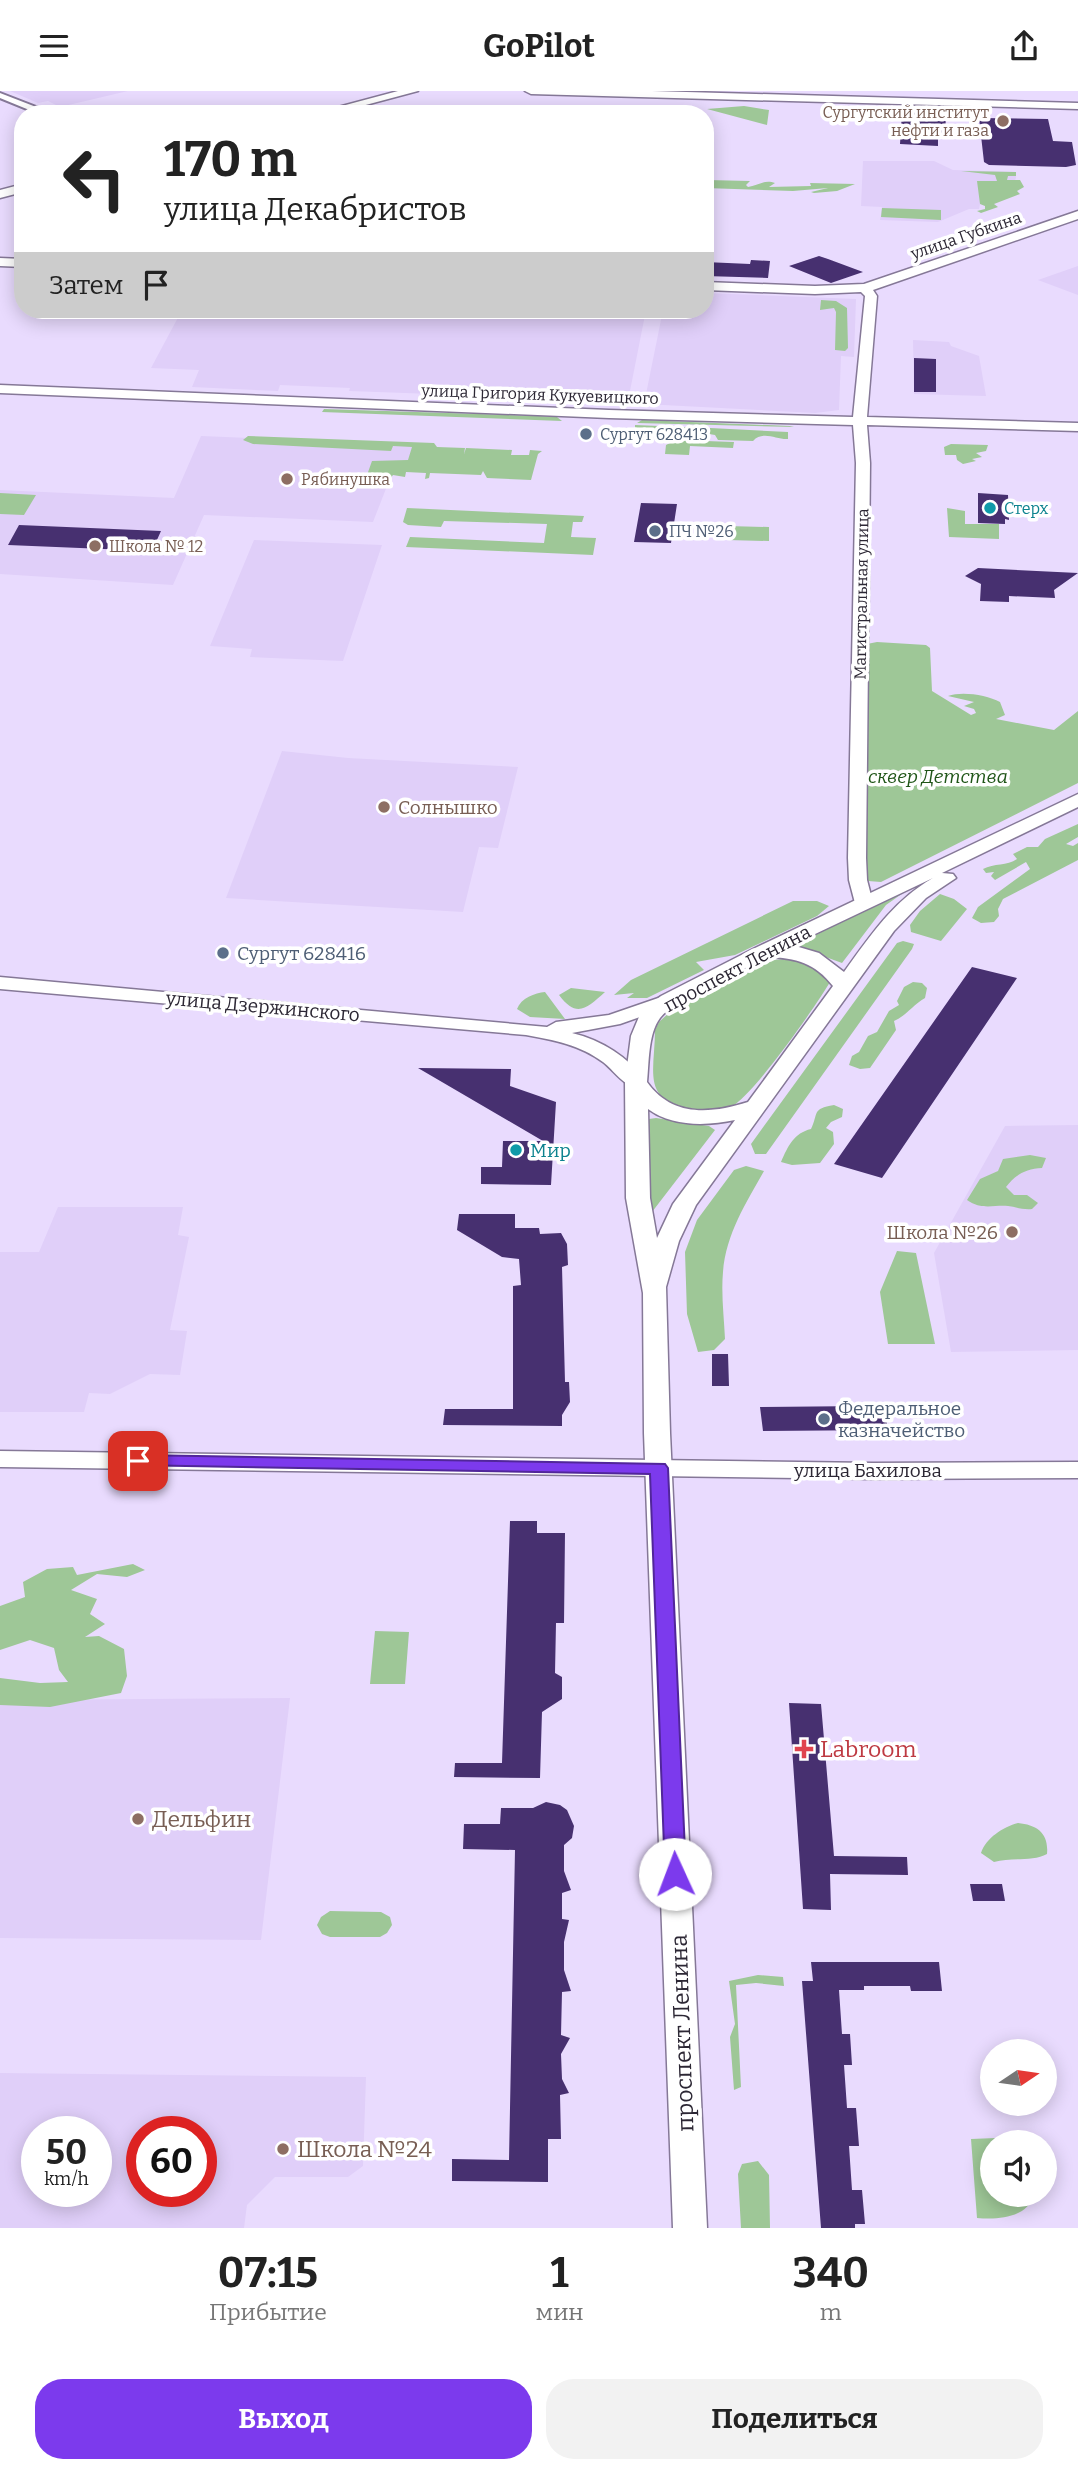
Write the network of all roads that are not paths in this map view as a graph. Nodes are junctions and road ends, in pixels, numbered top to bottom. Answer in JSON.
{"nodes":[{"id":1,"x":412,"y":91,"type":"edge"},
{"id":2,"x":531,"y":91,"type":"edge"},
{"id":3,"x":0,"y":95,"type":"edge"},
{"id":4,"x":791,"y":95,"type":"edge"},
{"id":5,"x":346,"y":96,"type":"dead end"},
{"id":6,"x":831,"y":96,"type":"edge"},
{"id":7,"x":363,"y":102,"type":"junction"},
{"id":8,"x":24,"y":105,"type":"edge"},
{"id":9,"x":352,"y":105,"type":"edge"},
{"id":10,"x":1078,"y":107,"type":"edge"},
{"id":11,"x":1078,"y":215,"type":"edge"},
{"id":12,"x":714,"y":286,"type":"edge"},
{"id":13,"x":865,"y":288,"type":"junction"},
{"id":14,"x":0,"y":389,"type":"edge"},
{"id":15,"x":861,"y":422,"type":"junction"},
{"id":16,"x":1078,"y":428,"type":"edge"},
{"id":17,"x":1078,"y":800,"type":"edge"},
{"id":18,"x":1078,"y":811,"type":"edge"},
{"id":19,"x":864,"y":903,"type":"junction"},
{"id":20,"x":762,"y":952,"type":"junction"},
{"id":21,"x":0,"y":983,"type":"edge"},
{"id":22,"x":844,"y":985,"type":"junction"},
{"id":23,"x":668,"y":1000,"type":"junction"},
{"id":24,"x":526,"y":1029,"type":"junction"},
{"id":25,"x":636,"y":1082,"type":"junction"},
{"id":26,"x":756,"y":1107,"type":"junction"},
{"id":27,"x":655,"y":1293,"type":"junction"},
{"id":28,"x":0,"y":1459,"type":"edge"},
{"id":29,"x":659,"y":1468,"type":"junction"},
{"id":30,"x":1078,"y":1470,"type":"edge"},
{"id":31,"x":690,"y":2228,"type":"edge"}],
"edges":[{"from":1,"to":7,"type":"main road"},
{"from":2,"to":4,"type":"main road"},
{"from":3,"to":8,"type":"street"},
{"from":4,"to":6,"type":"main road"},
{"from":5,"to":7,"type":"main road"},
{"from":6,"to":10,"type":"main road"},
{"from":7,"to":9,"type":"main road"},
{"from":11,"to":13,"type":"main road","name":"улица Губкина"},
{"from":12,"to":13,"type":"main road","name":"улица Губкина"},
{"from":13,"to":15,"type":"main road","name":"Магистральная улица"},
{"from":14,"to":15,"type":"main road","name":"улица Григория Кукуевицкого"},
{"from":15,"to":16,"type":"main road","name":"улица Григория Кукуевицкого"},
{"from":15,"to":19,"type":"main road","name":"Магистральная улица"},
{"from":17,"to":19,"type":"main road","name":"проспект Ленина"},
{"from":18,"to":22,"type":"main road","name":"проспект Ленина"},
{"from":19,"to":20,"type":"main road","name":"проспект Ленина"},
{"from":20,"to":22,"type":"main road"},
{"from":20,"to":23,"type":"main road","name":"проспект Ленина"},
{"from":21,"to":24,"type":"main road","name":"улица Дзержинского"},
{"from":22,"to":26,"type":"main road","name":"проспект Ленина"},
{"from":23,"to":24,"type":"main road","name":"улица Дзержинского"},
{"from":23,"to":25,"type":"main road","name":"проспект Ленина"},
{"from":24,"to":25,"type":"main road","name":"улица Дзержинского"},
{"from":25,"to":26,"type":"main road"},
{"from":25,"to":27,"type":"main road","name":"проспект Ленина"},
{"from":26,"to":27,"type":"main road","name":"проспект Ленина"},
{"from":27,"to":29,"type":"main road","name":"проспект Ленина"},
{"from":28,"to":29,"type":"main road","name":"улица Бахилова"},
{"from":29,"to":30,"type":"main road","name":"улица Бахилова"},
{"from":29,"to":31,"type":"main road","name":"проспект Ленина"}]}
